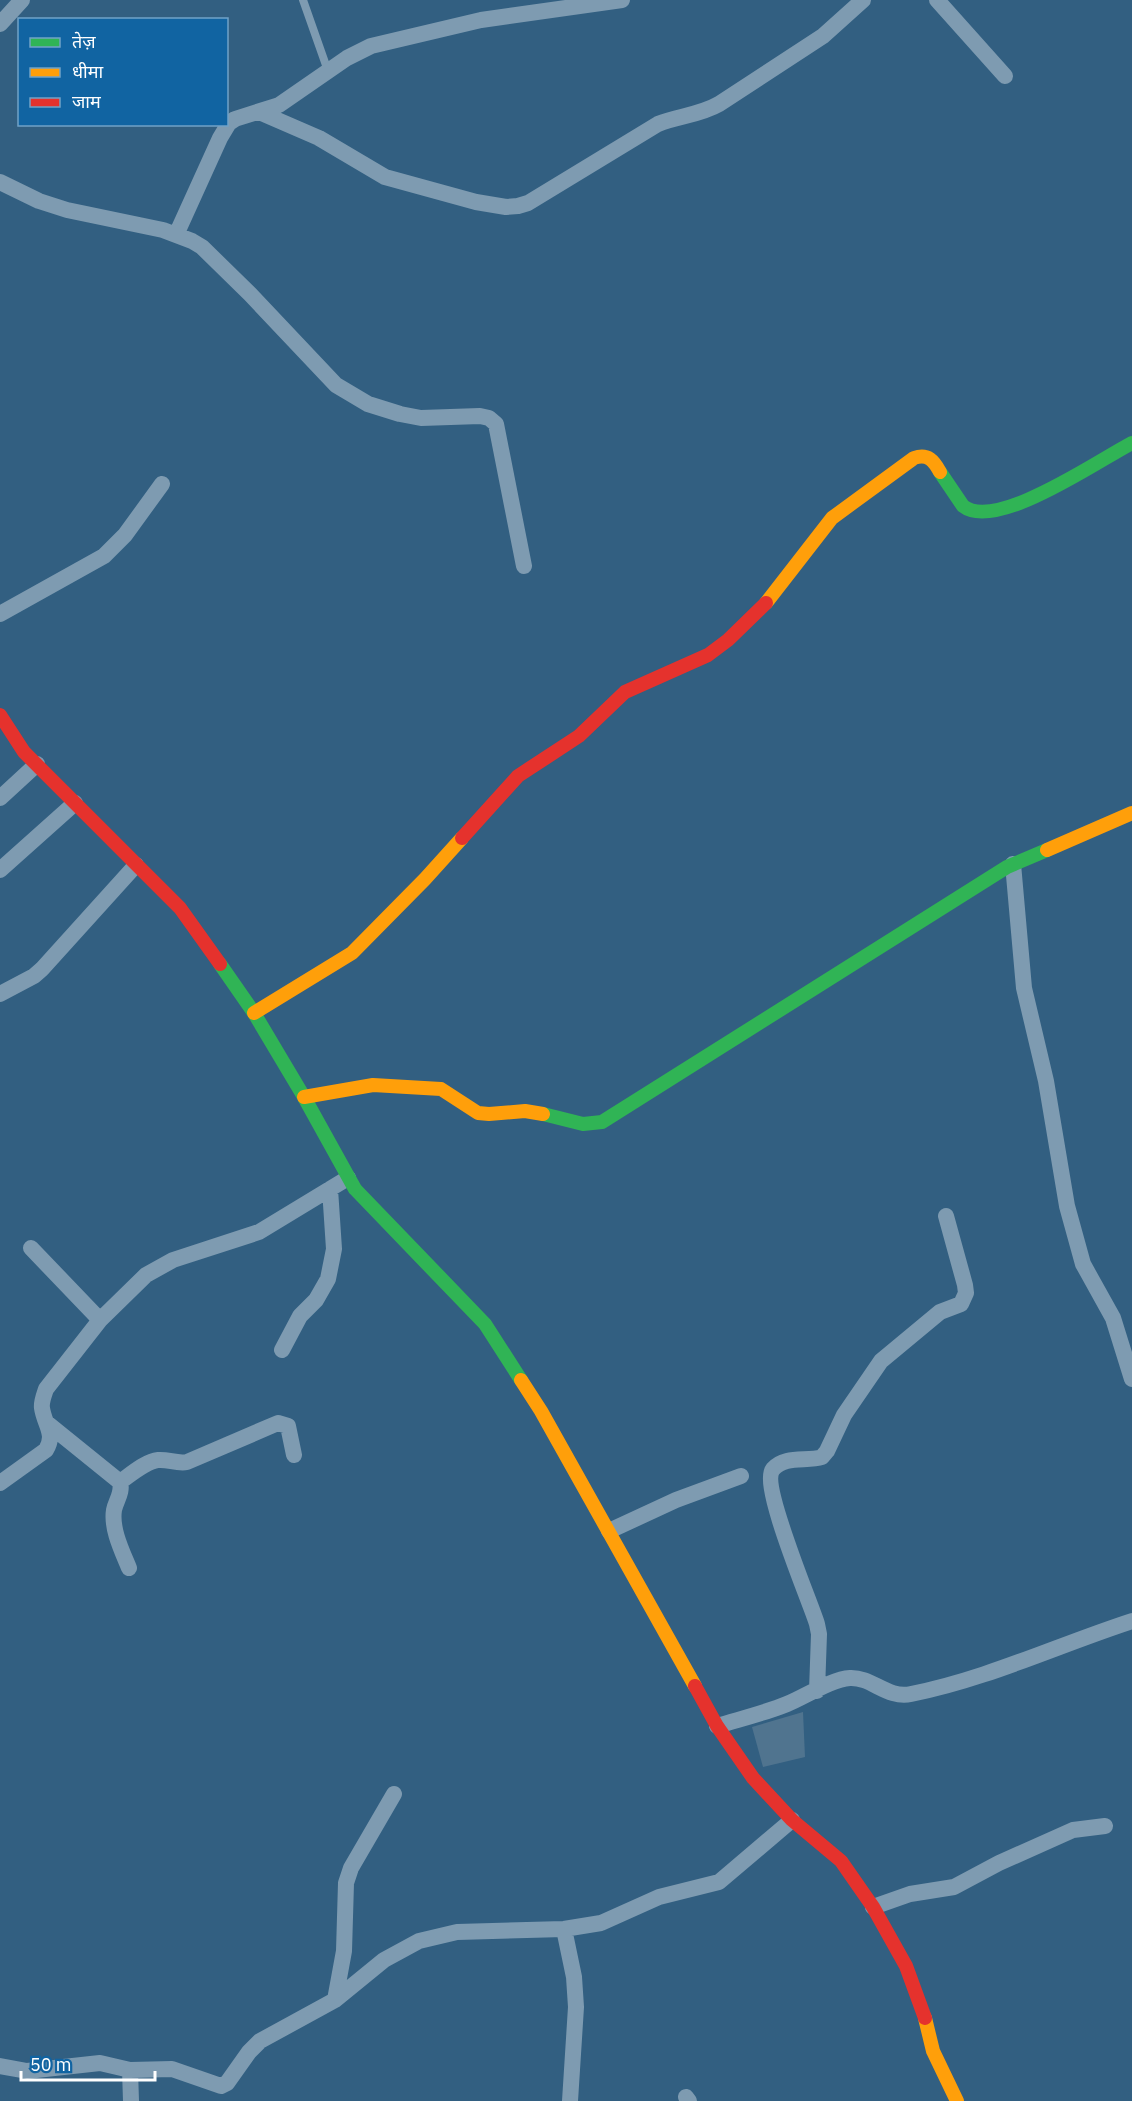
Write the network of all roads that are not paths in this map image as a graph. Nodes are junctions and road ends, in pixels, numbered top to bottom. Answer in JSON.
{"nodes":[{"id":1,"x":22,"y":0,"type":"edge"},
{"id":2,"x":303,"y":0,"type":"edge"},
{"id":3,"x":622,"y":0,"type":"edge"},
{"id":4,"x":863,"y":0,"type":"edge"},
{"id":5,"x":937,"y":0,"type":"edge"},
{"id":6,"x":0,"y":24,"type":"edge"},
{"id":7,"x":328,"y":70,"type":"junction"},
{"id":8,"x":1005,"y":76,"type":"dead end"},
{"id":9,"x":259,"y":112,"type":"junction"},
{"id":10,"x":0,"y":183,"type":"edge"},
{"id":11,"x":176,"y":235,"type":"junction"},
{"id":12,"x":1132,"y":443,"type":"edge"},
{"id":13,"x":162,"y":484,"type":"dead end"},
{"id":14,"x":524,"y":566,"type":"dead end"},
{"id":15,"x":0,"y":614,"type":"edge"},
{"id":16,"x":0,"y":715,"type":"edge"},
{"id":17,"x":37,"y":764,"type":"junction"},
{"id":18,"x":0,"y":798,"type":"edge"},
{"id":19,"x":75,"y":803,"type":"junction"},
{"id":20,"x":1132,"y":813,"type":"edge"},
{"id":21,"x":1014,"y":864,"type":"junction"},
{"id":22,"x":136,"y":865,"type":"junction"},
{"id":23,"x":0,"y":870,"type":"edge"},
{"id":24,"x":0,"y":994,"type":"edge"},
{"id":25,"x":254,"y":1013,"type":"junction"},
{"id":26,"x":304,"y":1097,"type":"junction"},
{"id":27,"x":348,"y":1178,"type":"junction"},
{"id":28,"x":330,"y":1189,"type":"junction"},
{"id":29,"x":946,"y":1216,"type":"dead end"},
{"id":30,"x":31,"y":1248,"type":"dead end"},
{"id":31,"x":100,"y":1320,"type":"junction"},
{"id":32,"x":282,"y":1350,"type":"dead end"},
{"id":33,"x":1132,"y":1379,"type":"edge"},
{"id":34,"x":47,"y":1423,"type":"junction"},
{"id":35,"x":294,"y":1455,"type":"dead end"},
{"id":36,"x":741,"y":1476,"type":"dead end"},
{"id":37,"x":120,"y":1482,"type":"junction"},
{"id":38,"x":0,"y":1484,"type":"edge"},
{"id":39,"x":609,"y":1531,"type":"junction"},
{"id":40,"x":129,"y":1568,"type":"dead end"},
{"id":41,"x":1132,"y":1621,"type":"edge"},
{"id":42,"x":817,"y":1691,"type":"junction"},
{"id":43,"x":717,"y":1726,"type":"junction"},
{"id":44,"x":394,"y":1794,"type":"dead end"},
{"id":45,"x":792,"y":1820,"type":"junction"},
{"id":46,"x":1105,"y":1826,"type":"dead end"},
{"id":47,"x":873,"y":1907,"type":"junction"},
{"id":48,"x":564,"y":1929,"type":"junction"},
{"id":49,"x":335,"y":2000,"type":"junction"},
{"id":50,"x":0,"y":2066,"type":"edge"},
{"id":51,"x":130,"y":2070,"type":"junction"},
{"id":52,"x":131,"y":2101,"type":"edge"},
{"id":53,"x":570,"y":2101,"type":"edge"},
{"id":54,"x":957,"y":2101,"type":"edge"}],
"edges":[{"from":1,"to":6,"type":"street"},
{"from":2,"to":7,"type":"lane"},
{"from":3,"to":7,"type":"street"},
{"from":4,"to":9,"type":"street"},
{"from":5,"to":8,"type":"street"},
{"from":7,"to":9,"type":"street"},
{"from":9,"to":11,"type":"street"},
{"from":10,"to":11,"type":"street"},
{"from":11,"to":14,"type":"street"},
{"from":12,"to":25,"type":"street"},
{"from":13,"to":15,"type":"street"},
{"from":16,"to":17,"type":"street"},
{"from":17,"to":18,"type":"street"},
{"from":17,"to":19,"type":"street"},
{"from":19,"to":22,"type":"street"},
{"from":19,"to":23,"type":"street"},
{"from":20,"to":21,"type":"street"},
{"from":21,"to":26,"type":"street"},
{"from":21,"to":33,"type":"street"},
{"from":22,"to":24,"type":"street"},
{"from":22,"to":25,"type":"street"},
{"from":25,"to":26,"type":"street"},
{"from":26,"to":27,"type":"street"},
{"from":27,"to":28,"type":"street"},
{"from":27,"to":39,"type":"street"},
{"from":28,"to":31,"type":"street"},
{"from":28,"to":32,"type":"street"},
{"from":29,"to":42,"type":"street"},
{"from":30,"to":31,"type":"street"},
{"from":31,"to":34,"type":"street"},
{"from":34,"to":37,"type":"street"},
{"from":34,"to":38,"type":"street"},
{"from":35,"to":37,"type":"street"},
{"from":36,"to":39,"type":"street"},
{"from":37,"to":40,"type":"street"},
{"from":39,"to":43,"type":"street"},
{"from":41,"to":42,"type":"street"},
{"from":42,"to":43,"type":"street"},
{"from":43,"to":45,"type":"street"},
{"from":44,"to":49,"type":"street"},
{"from":45,"to":47,"type":"street"},
{"from":45,"to":48,"type":"street"},
{"from":46,"to":47,"type":"street"},
{"from":47,"to":54,"type":"street"},
{"from":48,"to":49,"type":"street"},
{"from":48,"to":53,"type":"street"},
{"from":49,"to":51,"type":"street"},
{"from":50,"to":51,"type":"street"},
{"from":51,"to":52,"type":"street"}]}
